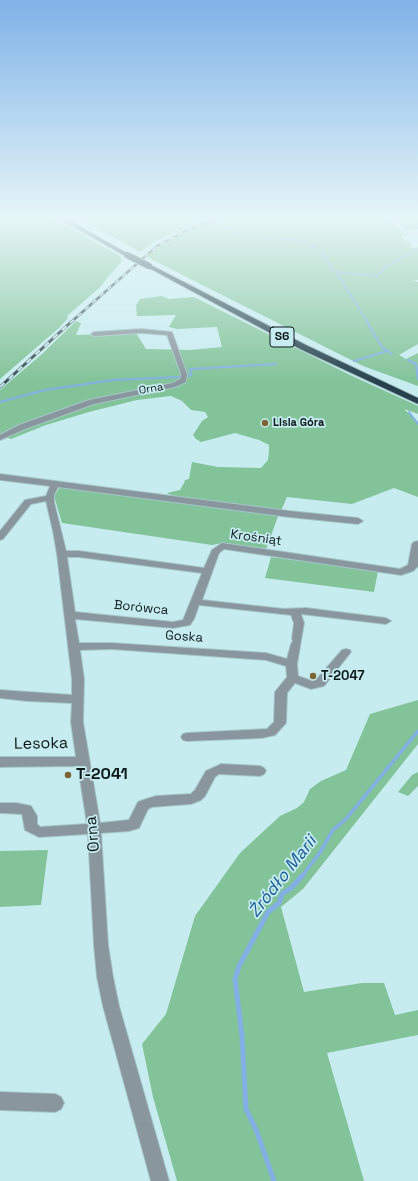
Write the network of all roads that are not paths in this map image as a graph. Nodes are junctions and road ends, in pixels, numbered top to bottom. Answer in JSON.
{"nodes":[{"id":1,"x":166,"y":272,"type":"edge"},
{"id":2,"x":167,"y":272,"type":"edge"},
{"id":3,"x":94,"y":334,"type":"dead end"},
{"id":4,"x":418,"y":394,"type":"edge"},
{"id":5,"x":418,"y":401,"type":"edge"},
{"id":6,"x":0,"y":438,"type":"edge"},
{"id":7,"x":0,"y":477,"type":"edge"},
{"id":8,"x":55,"y":484,"type":"junction"},
{"id":9,"x":50,"y":498,"type":"junction"},
{"id":10,"x":358,"y":521,"type":"dead end"},
{"id":11,"x":0,"y":537,"type":"edge"},
{"id":12,"x":417,"y":544,"type":"dead end"},
{"id":13,"x":62,"y":554,"type":"junction"},
{"id":14,"x":208,"y":571,"type":"junction"},
{"id":15,"x":196,"y":602,"type":"junction"},
{"id":16,"x":295,"y":611,"type":"junction"},
{"id":17,"x":70,"y":615,"type":"junction"},
{"id":18,"x":386,"y":620,"type":"dead end"},
{"id":19,"x":74,"y":647,"type":"junction"},
{"id":20,"x":346,"y":652,"type":"dead end"},
{"id":21,"x":291,"y":664,"type":"junction"},
{"id":22,"x":293,"y":678,"type":"junction"},
{"id":23,"x":0,"y":694,"type":"edge"},
{"id":24,"x":77,"y":699,"type":"junction"},
{"id":25,"x":187,"y":737,"type":"dead end"},
{"id":26,"x":82,"y":760,"type":"junction"},
{"id":27,"x":0,"y":762,"type":"edge"},
{"id":28,"x":260,"y":771,"type":"dead end"},
{"id":29,"x":0,"y":808,"type":"edge"},
{"id":30,"x":94,"y":828,"type":"junction"},
{"id":31,"x":0,"y":1101,"type":"edge"},
{"id":32,"x":55,"y":1103,"type":"dead end"},
{"id":33,"x":160,"y":1181,"type":"edge"}],
"edges":[{"from":1,"to":5,"type":"highway","number":"S6"},
{"from":2,"to":4,"type":"highway","number":"S6"},
{"from":3,"to":6,"type":"street","name":"Orna"},
{"from":7,"to":8,"type":"street"},
{"from":8,"to":9,"type":"street"},
{"from":8,"to":10,"type":"street"},
{"from":9,"to":11,"type":"street"},
{"from":9,"to":13,"type":"street","name":"Orna"},
{"from":12,"to":14,"type":"street","name":"Krośniąt"},
{"from":13,"to":14,"type":"street"},
{"from":13,"to":17,"type":"street","name":"Orna"},
{"from":14,"to":15,"type":"street","name":"Borówca"},
{"from":15,"to":16,"type":"street"},
{"from":15,"to":17,"type":"street","name":"Borówca"},
{"from":16,"to":18,"type":"street"},
{"from":16,"to":21,"type":"street"},
{"from":17,"to":19,"type":"street","name":"Orna"},
{"from":19,"to":21,"type":"street","name":"Goska"},
{"from":19,"to":24,"type":"street","name":"Orna"},
{"from":20,"to":22,"type":"street"},
{"from":21,"to":22,"type":"street"},
{"from":22,"to":25,"type":"street"},
{"from":23,"to":24,"type":"street"},
{"from":24,"to":26,"type":"street","name":"Orna"},
{"from":26,"to":27,"type":"street","name":"Lesoka"},
{"from":26,"to":30,"type":"street","name":"Orna"},
{"from":28,"to":30,"type":"street"},
{"from":29,"to":30,"type":"street"},
{"from":30,"to":33,"type":"street","name":"Orna"},
{"from":31,"to":32,"type":"street"}]}
